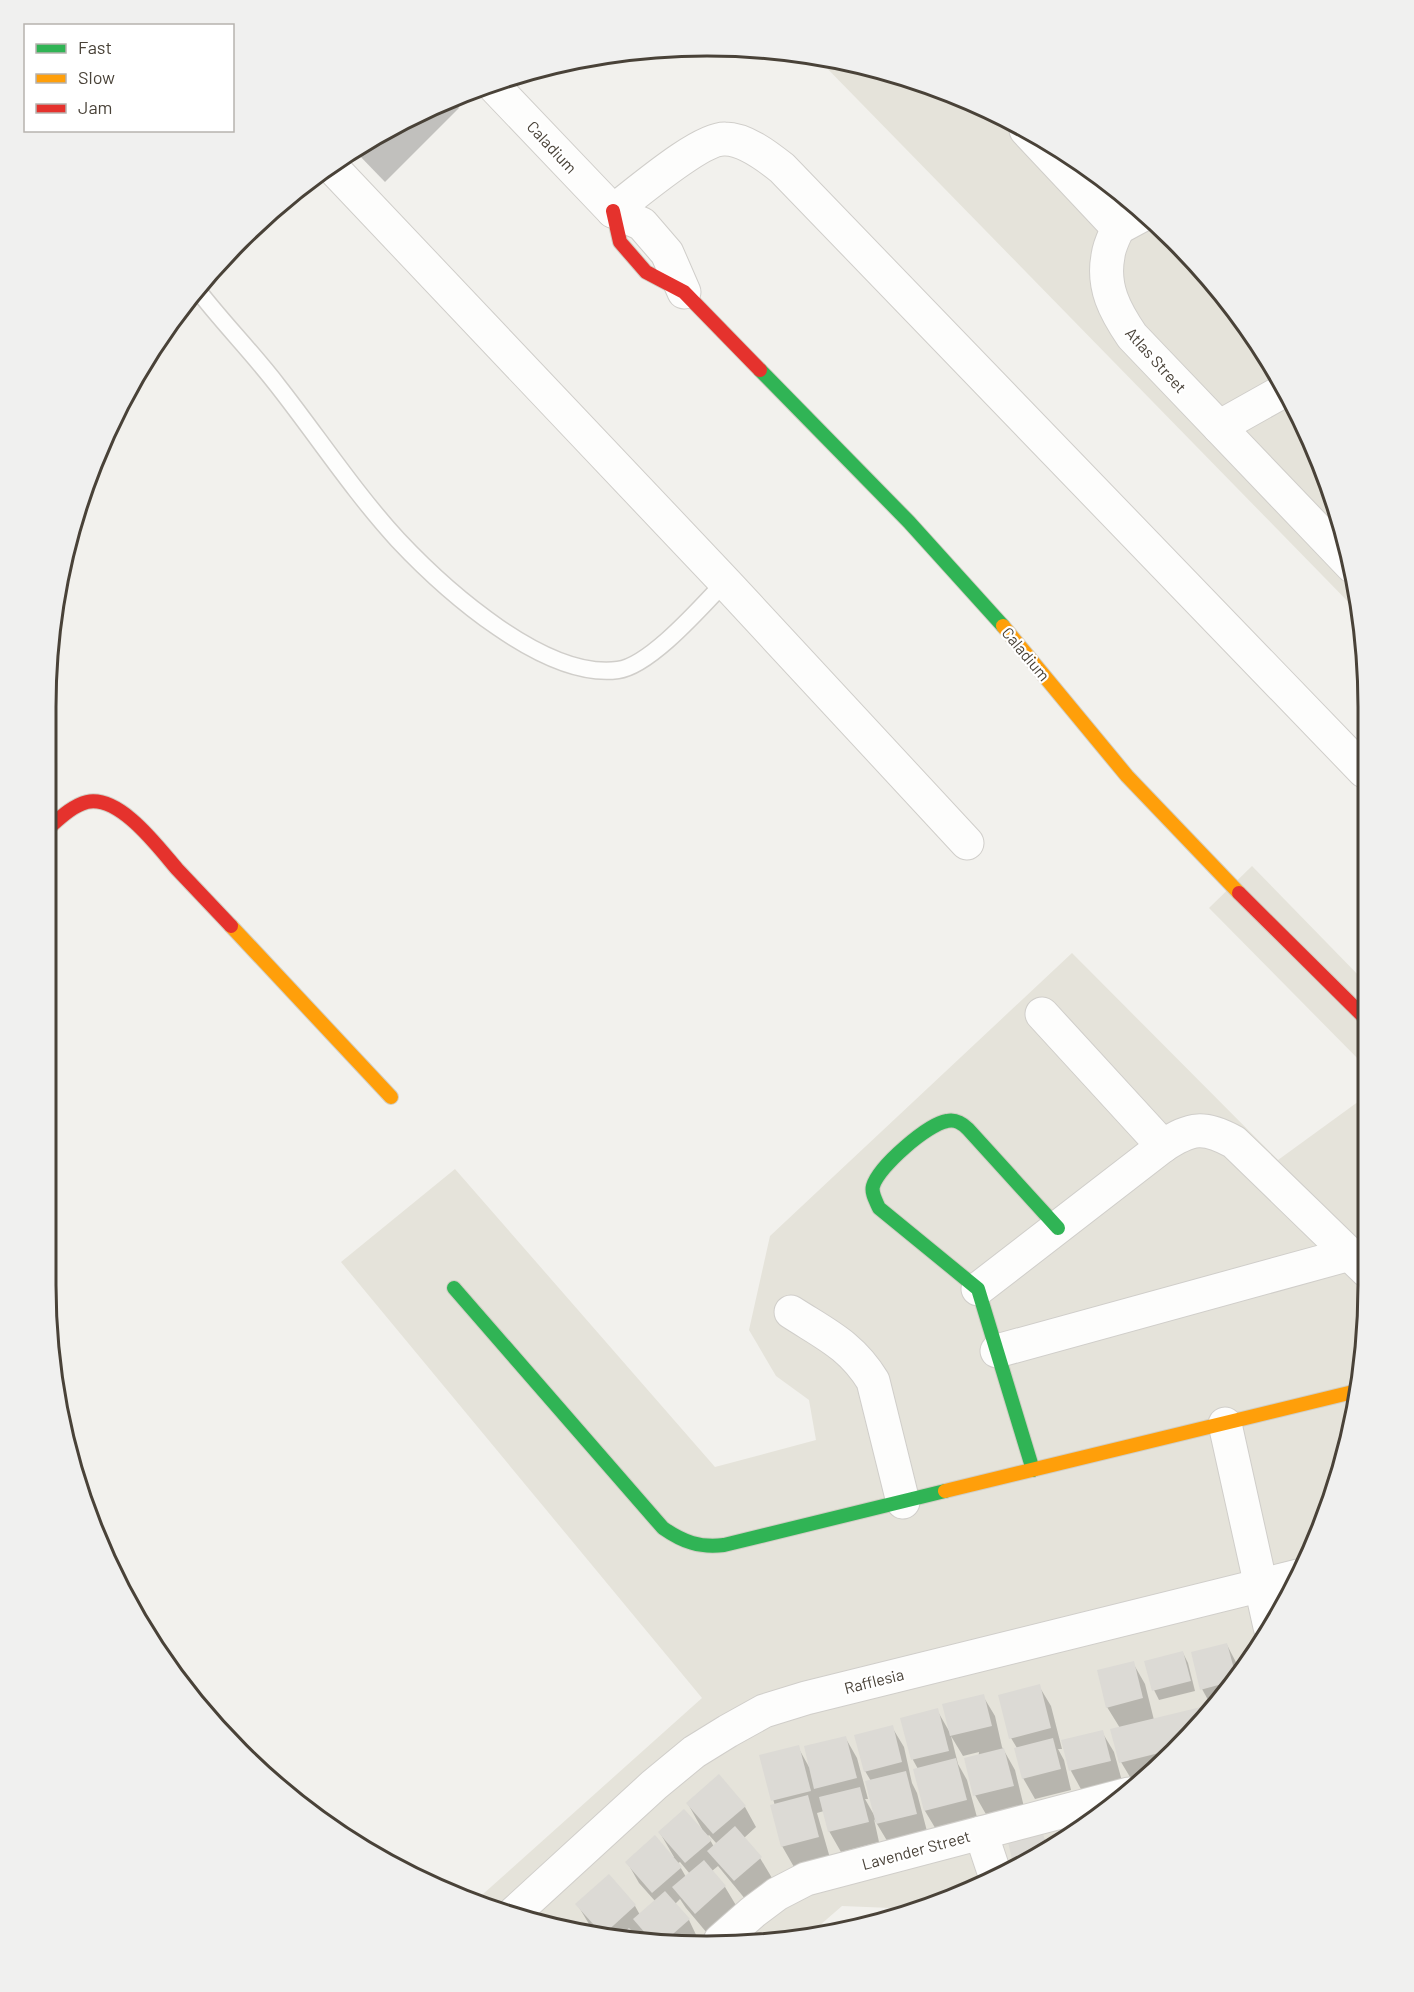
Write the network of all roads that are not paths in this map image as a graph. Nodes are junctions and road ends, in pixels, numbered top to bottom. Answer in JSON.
{"nodes":[{"id":1,"x":498,"y":90,"type":"edge"},
{"id":2,"x":1060,"y":160,"type":"edge"},
{"id":3,"x":336,"y":171,"type":"edge"},
{"id":4,"x":613,"y":211,"type":"junction"},
{"id":5,"x":1131,"y":221,"type":"edge"},
{"id":6,"x":684,"y":292,"type":"joint"},
{"id":7,"x":202,"y":295,"type":"edge"},
{"id":8,"x":1278,"y":394,"type":"edge"},
{"id":9,"x":1219,"y":427,"type":"junction"},
{"id":10,"x":1339,"y":551,"type":"edge"},
{"id":11,"x":725,"y":582,"type":"junction"},
{"id":12,"x":1358,"y":765,"type":"edge"},
{"id":13,"x":56,"y":823,"type":"edge"},
{"id":14,"x":967,"y":843,"type":"dead end"},
{"id":15,"x":1358,"y":1011,"type":"edge"},
{"id":16,"x":1042,"y":1014,"type":"dead end"},
{"id":17,"x":391,"y":1096,"type":"dead end"},
{"id":18,"x":1164,"y":1146,"type":"junction"},
{"id":19,"x":1058,"y":1228,"type":"junction"},
{"id":20,"x":1358,"y":1262,"type":"edge"},
{"id":21,"x":1358,"y":1263,"type":"edge"},
{"id":22,"x":454,"y":1288,"type":"dead end"},
{"id":23,"x":978,"y":1289,"type":"junction"},
{"id":24,"x":791,"y":1312,"type":"dead end"},
{"id":25,"x":997,"y":1351,"type":"junction"},
{"id":26,"x":1349,"y":1393,"type":"edge"},
{"id":27,"x":1225,"y":1424,"type":"junction"},
{"id":28,"x":1033,"y":1470,"type":"junction"},
{"id":29,"x":903,"y":1502,"type":"junction"},
{"id":30,"x":1288,"y":1578,"type":"edge"},
{"id":31,"x":1261,"y":1585,"type":"junction"},
{"id":32,"x":1268,"y":1616,"type":"edge"},
{"id":33,"x":1107,"y":1800,"type":"edge"},
{"id":34,"x":981,"y":1833,"type":"junction"},
{"id":35,"x":993,"y":1870,"type":"edge"},
{"id":36,"x":519,"y":1908,"type":"edge"},
{"id":37,"x":726,"y":1936,"type":"edge"}],
"edges":[{"from":1,"to":4,"type":"street","name":"Caladium"},
{"from":2,"to":5,"type":"street","name":"Atlas Street"},
{"from":3,"to":11,"type":"street"},
{"from":4,"to":6,"type":"street","name":"Caladium"},
{"from":4,"to":12,"type":"street"},
{"from":5,"to":9,"type":"street","name":"Atlas Street"},
{"from":6,"to":15,"type":"street","name":"Caladium"},
{"from":7,"to":11,"type":"lane"},
{"from":8,"to":9,"type":"street"},
{"from":9,"to":10,"type":"street","name":"Atlas Street"},
{"from":11,"to":14,"type":"street"},
{"from":13,"to":17,"type":"street"},
{"from":16,"to":18,"type":"street"},
{"from":18,"to":19,"type":"street"},
{"from":18,"to":20,"type":"street"},
{"from":19,"to":23,"type":"street"},
{"from":19,"to":23,"type":"street"},
{"from":21,"to":25,"type":"street"},
{"from":22,"to":29,"type":"street"},
{"from":23,"to":25,"type":"street"},
{"from":24,"to":29,"type":"street"},
{"from":25,"to":28,"type":"street"},
{"from":26,"to":27,"type":"street"},
{"from":27,"to":28,"type":"street"},
{"from":27,"to":31,"type":"street"},
{"from":28,"to":29,"type":"street"},
{"from":30,"to":31,"type":"street","name":"Rafflesia"},
{"from":31,"to":32,"type":"street"},
{"from":31,"to":36,"type":"street","name":"Rafflesia"},
{"from":33,"to":34,"type":"street","name":"Lavender Street"},
{"from":34,"to":35,"type":"street"},
{"from":34,"to":37,"type":"street","name":"Lavender Street"}]}
